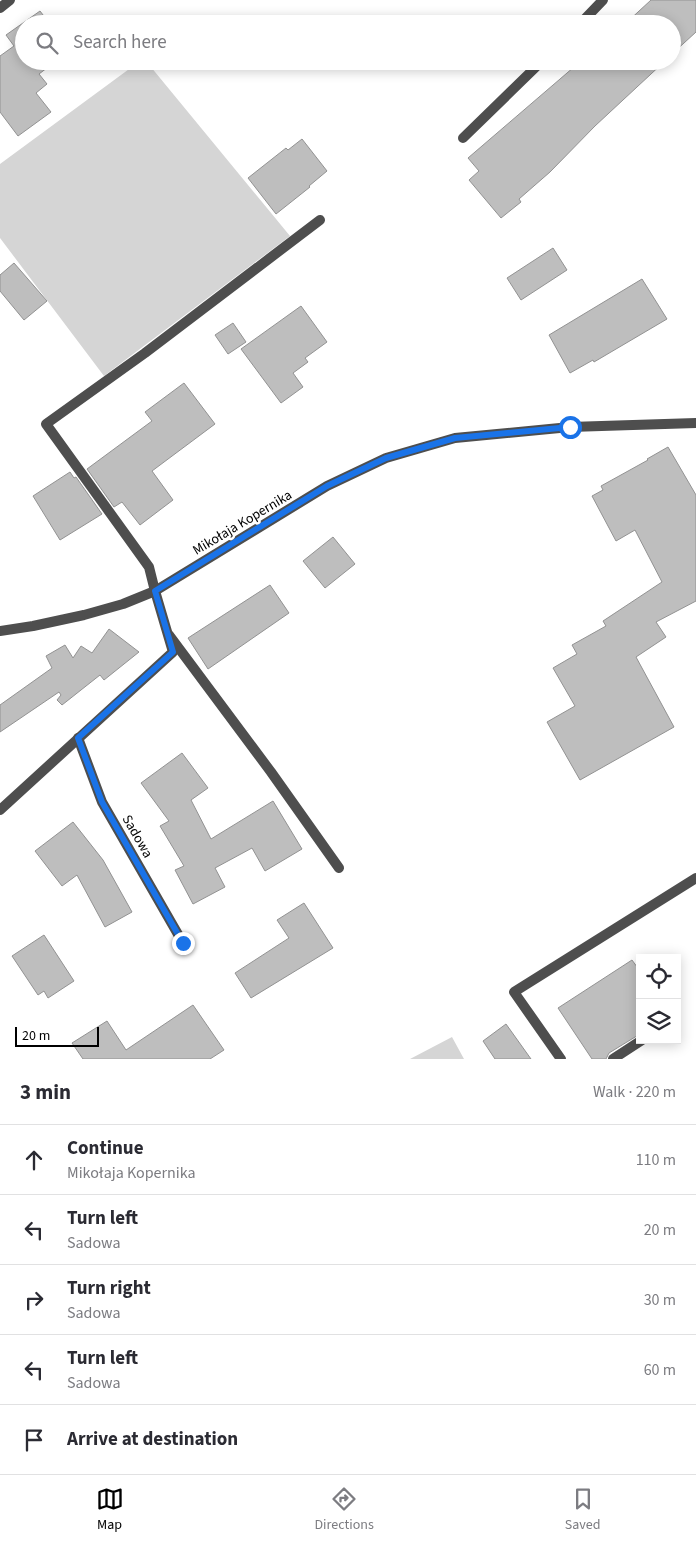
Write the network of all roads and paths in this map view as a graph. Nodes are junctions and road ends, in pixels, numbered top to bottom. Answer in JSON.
{"nodes":[{"id":1,"x":10,"y":0,"type":"edge"},
{"id":2,"x":603,"y":0,"type":"edge"},
{"id":3,"x":0,"y":8,"type":"edge"},
{"id":4,"x":589,"y":15,"type":"edge"},
{"id":5,"x":533,"y":70,"type":"edge"},
{"id":6,"x":463,"y":138,"type":"dead end"},
{"id":7,"x":320,"y":220,"type":"dead end"},
{"id":8,"x":696,"y":423,"type":"edge"},
{"id":9,"x":155,"y":591,"type":"junction"},
{"id":10,"x":0,"y":630,"type":"edge"},
{"id":11,"x":168,"y":634,"type":"junction"},
{"id":12,"x":78,"y":738,"type":"junction"},
{"id":13,"x":0,"y":810,"type":"edge"},
{"id":14,"x":340,"y":868,"type":"dead end"},
{"id":15,"x":696,"y":878,"type":"edge"},
{"id":16,"x":183,"y":943,"type":"dead end"},
{"id":17,"x":636,"y":1044,"type":"edge"},
{"id":18,"x":561,"y":1059,"type":"edge"},
{"id":19,"x":613,"y":1059,"type":"edge"}],
"edges":[{"from":1,"to":3,"type":"street"},
{"from":2,"to":4,"type":"street"},
{"from":5,"to":6,"type":"street"},
{"from":7,"to":9,"type":"street"},
{"from":8,"to":9,"type":"street","name":"Mikołaja Kopernika"},
{"from":9,"to":10,"type":"street","name":"Mikołaja Kopernika"},
{"from":9,"to":11,"type":"street"},
{"from":11,"to":12,"type":"street"},
{"from":11,"to":14,"type":"street"},
{"from":12,"to":13,"type":"street"},
{"from":12,"to":16,"type":"street","name":"Sadowa"},
{"from":15,"to":18,"type":"street"},
{"from":17,"to":19,"type":"street"}]}
